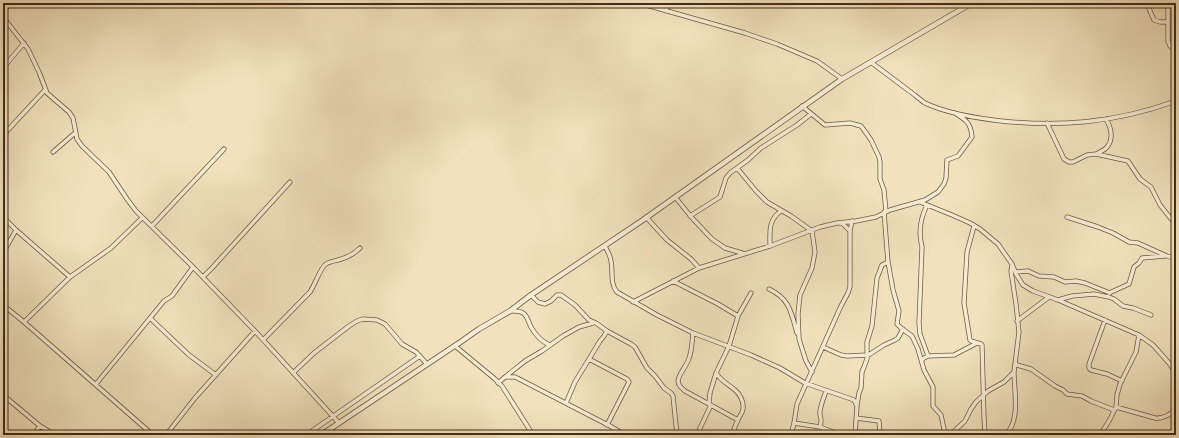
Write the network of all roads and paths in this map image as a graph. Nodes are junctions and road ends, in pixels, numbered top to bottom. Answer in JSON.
{"nodes":[{"id":1,"x":6,"y":3,"type":"edge"},
{"id":2,"x":639,"y":3,"type":"edge"},
{"id":3,"x":669,"y":3,"type":"edge"},
{"id":4,"x":972,"y":3,"type":"edge"},
{"id":5,"x":1149,"y":3,"type":"edge"},
{"id":6,"x":1168,"y":3,"type":"edge"},
{"id":7,"x":666,"y":11,"type":"junction"},
{"id":8,"x":3,"y":12,"type":"edge"},
{"id":9,"x":3,"y":17,"type":"edge"},
{"id":10,"x":1168,"y":22,"type":"junction"},
{"id":11,"x":24,"y":43,"type":"junction"},
{"id":12,"x":1176,"y":52,"type":"edge"},
{"id":13,"x":872,"y":63,"type":"junction"},
{"id":14,"x":3,"y":68,"type":"edge"},
{"id":15,"x":842,"y":79,"type":"junction"},
{"id":16,"x":45,"y":90,"type":"junction"},
{"id":17,"x":1176,"y":101,"type":"edge"},
{"id":18,"x":802,"y":106,"type":"junction"},
{"id":19,"x":955,"y":113,"type":"junction"},
{"id":20,"x":811,"y":114,"type":"junction"},
{"id":21,"x":1106,"y":119,"type":"junction"},
{"id":22,"x":1047,"y":123,"type":"junction"},
{"id":23,"x":75,"y":133,"type":"junction"},
{"id":24,"x":3,"y":137,"type":"edge"},
{"id":25,"x":224,"y":149,"type":"dead end"},
{"id":26,"x":53,"y":152,"type":"dead end"},
{"id":27,"x":1096,"y":154,"type":"junction"},
{"id":28,"x":737,"y":168,"type":"junction"},
{"id":29,"x":290,"y":182,"type":"dead end"},
{"id":30,"x":675,"y":196,"type":"junction"},
{"id":31,"x":919,"y":202,"type":"junction"},
{"id":32,"x":927,"y":205,"type":"junction"},
{"id":33,"x":781,"y":211,"type":"junction"},
{"id":34,"x":885,"y":212,"type":"junction"},
{"id":35,"x":690,"y":216,"type":"junction"},
{"id":36,"x":3,"y":217,"type":"edge"},
{"id":37,"x":646,"y":217,"type":"junction"},
{"id":38,"x":1067,"y":217,"type":"dead end"},
{"id":39,"x":142,"y":218,"type":"junction"},
{"id":40,"x":852,"y":221,"type":"junction"},
{"id":41,"x":839,"y":223,"type":"junction"},
{"id":42,"x":1176,"y":225,"type":"edge"},
{"id":43,"x":152,"y":226,"type":"junction"},
{"id":44,"x":974,"y":226,"type":"junction"},
{"id":45,"x":16,"y":230,"type":"junction"},
{"id":46,"x":812,"y":231,"type":"junction"},
{"id":47,"x":850,"y":231,"type":"junction"},
{"id":48,"x":605,"y":246,"type":"junction"},
{"id":49,"x":770,"y":246,"type":"junction"},
{"id":50,"x":360,"y":248,"type":"dead end"},
{"id":51,"x":3,"y":253,"type":"edge"},
{"id":52,"x":742,"y":253,"type":"junction"},
{"id":53,"x":1166,"y":256,"type":"junction"},
{"id":54,"x":1176,"y":259,"type":"edge"},
{"id":55,"x":888,"y":262,"type":"junction"},
{"id":56,"x":1012,"y":264,"type":"junction"},
{"id":57,"x":193,"y":267,"type":"junction"},
{"id":58,"x":699,"y":268,"type":"junction"},
{"id":59,"x":1015,"y":272,"type":"junction"},
{"id":60,"x":70,"y":276,"type":"junction"},
{"id":61,"x":203,"y":277,"type":"junction"},
{"id":62,"x":672,"y":281,"type":"junction"},
{"id":63,"x":769,"y":289,"type":"dead end"},
{"id":64,"x":751,"y":293,"type":"dead end"},
{"id":65,"x":1110,"y":293,"type":"junction"},
{"id":66,"x":531,"y":295,"type":"junction"},
{"id":67,"x":1105,"y":296,"type":"junction"},
{"id":68,"x":1049,"y":297,"type":"junction"},
{"id":69,"x":1058,"y":300,"type":"junction"},
{"id":70,"x":633,"y":302,"type":"junction"},
{"id":71,"x":3,"y":305,"type":"edge"},
{"id":72,"x":510,"y":311,"type":"junction"},
{"id":73,"x":1151,"y":314,"type":"dead end"},
{"id":74,"x":738,"y":316,"type":"junction"},
{"id":75,"x":150,"y":318,"type":"junction"},
{"id":76,"x":1105,"y":320,"type":"junction"},
{"id":77,"x":1017,"y":321,"type":"junction"},
{"id":78,"x":24,"y":322,"type":"junction"},
{"id":79,"x":596,"y":323,"type":"junction"},
{"id":80,"x":903,"y":329,"type":"junction"},
{"id":81,"x":255,"y":331,"type":"junction"},
{"id":82,"x":606,"y":331,"type":"junction"},
{"id":83,"x":693,"y":333,"type":"junction"},
{"id":84,"x":1139,"y":335,"type":"junction"},
{"id":85,"x":799,"y":339,"type":"junction"},
{"id":86,"x":263,"y":340,"type":"junction"},
{"id":87,"x":977,"y":343,"type":"junction"},
{"id":88,"x":550,"y":345,"type":"junction"},
{"id":89,"x":455,"y":346,"type":"junction"},
{"id":90,"x":729,"y":346,"type":"junction"},
{"id":91,"x":823,"y":347,"type":"junction"},
{"id":92,"x":867,"y":355,"type":"junction"},
{"id":93,"x":420,"y":356,"type":"junction"},
{"id":94,"x":928,"y":356,"type":"junction"},
{"id":95,"x":590,"y":359,"type":"junction"},
{"id":96,"x":922,"y":360,"type":"junction"},
{"id":97,"x":1015,"y":363,"type":"junction"},
{"id":98,"x":427,"y":364,"type":"junction"},
{"id":99,"x":812,"y":372,"type":"junction"},
{"id":100,"x":1014,"y":372,"type":"junction"},
{"id":101,"x":292,"y":373,"type":"junction"},
{"id":102,"x":716,"y":373,"type":"junction"},
{"id":103,"x":1176,"y":373,"type":"edge"},
{"id":104,"x":216,"y":375,"type":"junction"},
{"id":105,"x":505,"y":377,"type":"junction"},
{"id":106,"x":1122,"y":381,"type":"junction"},
{"id":107,"x":498,"y":383,"type":"junction"},
{"id":108,"x":805,"y":383,"type":"junction"},
{"id":109,"x":96,"y":384,"type":"junction"},
{"id":110,"x":826,"y":391,"type":"junction"},
{"id":111,"x":3,"y":395,"type":"edge"},
{"id":112,"x":984,"y":395,"type":"junction"},
{"id":113,"x":566,"y":403,"type":"junction"},
{"id":114,"x":710,"y":404,"type":"junction"},
{"id":115,"x":857,"y":406,"type":"junction"},
{"id":116,"x":1115,"y":409,"type":"junction"},
{"id":117,"x":1176,"y":409,"type":"edge"},
{"id":118,"x":332,"y":416,"type":"junction"},
{"id":119,"x":856,"y":418,"type":"junction"},
{"id":120,"x":738,"y":420,"type":"junction"},
{"id":121,"x":339,"y":423,"type":"junction"},
{"id":122,"x":794,"y":423,"type":"junction"},
{"id":123,"x":607,"y":425,"type":"junction"},
{"id":124,"x":40,"y":426,"type":"junction"},
{"id":125,"x":820,"y":427,"type":"junction"},
{"id":126,"x":33,"y":435,"type":"edge"},
{"id":127,"x":54,"y":435,"type":"edge"},
{"id":128,"x":153,"y":435,"type":"edge"},
{"id":129,"x":166,"y":435,"type":"edge"},
{"id":130,"x":306,"y":435,"type":"edge"},
{"id":131,"x":321,"y":435,"type":"edge"},
{"id":132,"x":532,"y":435,"type":"edge"},
{"id":133,"x":625,"y":435,"type":"edge"},
{"id":134,"x":677,"y":435,"type":"edge"},
{"id":135,"x":699,"y":435,"type":"edge"},
{"id":136,"x":732,"y":435,"type":"edge"},
{"id":137,"x":791,"y":435,"type":"edge"},
{"id":138,"x":841,"y":435,"type":"edge"},
{"id":139,"x":855,"y":435,"type":"edge"},
{"id":140,"x":880,"y":435,"type":"edge"},
{"id":141,"x":949,"y":435,"type":"edge"},
{"id":142,"x":985,"y":435,"type":"edge"},
{"id":143,"x":1005,"y":435,"type":"edge"},
{"id":144,"x":1100,"y":435,"type":"edge"}],
"edges":[{"from":1,"to":8,"type":"street"},
{"from":2,"to":7,"type":"street"},
{"from":3,"to":7,"type":"street"},
{"from":4,"to":13,"type":"street"},
{"from":5,"to":10,"type":"street"},
{"from":6,"to":10,"type":"street"},
{"from":7,"to":15,"type":"street"},
{"from":9,"to":11,"type":"street"},
{"from":10,"to":12,"type":"street"},
{"from":11,"to":14,"type":"street"},
{"from":11,"to":16,"type":"street"},
{"from":13,"to":15,"type":"street"},
{"from":13,"to":19,"type":"street"},
{"from":15,"to":18,"type":"street"},
{"from":16,"to":23,"type":"street"},
{"from":16,"to":24,"type":"street"},
{"from":17,"to":21,"type":"street"},
{"from":18,"to":20,"type":"street"},
{"from":18,"to":30,"type":"street"},
{"from":19,"to":22,"type":"street"},
{"from":19,"to":31,"type":"street"},
{"from":20,"to":28,"type":"street"},
{"from":20,"to":34,"type":"street"},
{"from":21,"to":22,"type":"street"},
{"from":21,"to":27,"type":"street"},
{"from":22,"to":27,"type":"street"},
{"from":23,"to":26,"type":"street"},
{"from":23,"to":39,"type":"street"},
{"from":25,"to":43,"type":"street"},
{"from":27,"to":42,"type":"street"},
{"from":28,"to":33,"type":"street"},
{"from":28,"to":35,"type":"street"},
{"from":29,"to":61,"type":"street"},
{"from":30,"to":35,"type":"street"},
{"from":30,"to":37,"type":"street"},
{"from":31,"to":32,"type":"street"},
{"from":31,"to":34,"type":"street"},
{"from":32,"to":44,"type":"street"},
{"from":32,"to":94,"type":"street"},
{"from":33,"to":46,"type":"street"},
{"from":33,"to":49,"type":"street"},
{"from":34,"to":40,"type":"street"},
{"from":34,"to":55,"type":"street"},
{"from":35,"to":52,"type":"street"},
{"from":36,"to":45,"type":"street"},
{"from":37,"to":48,"type":"street"},
{"from":37,"to":58,"type":"street"},
{"from":38,"to":53,"type":"street"},
{"from":39,"to":43,"type":"street"},
{"from":39,"to":60,"type":"street"},
{"from":40,"to":41,"type":"street"},
{"from":40,"to":47,"type":"street"},
{"from":41,"to":46,"type":"street"},
{"from":41,"to":47,"type":"street"},
{"from":43,"to":57,"type":"street"},
{"from":44,"to":56,"type":"street"},
{"from":44,"to":87,"type":"street"},
{"from":45,"to":51,"type":"street"},
{"from":45,"to":60,"type":"street"},
{"from":46,"to":49,"type":"street"},
{"from":46,"to":85,"type":"street"},
{"from":47,"to":91,"type":"street"},
{"from":48,"to":66,"type":"street"},
{"from":48,"to":70,"type":"street"},
{"from":49,"to":52,"type":"street"},
{"from":50,"to":86,"type":"street"},
{"from":52,"to":58,"type":"street"},
{"from":53,"to":54,"type":"street"},
{"from":53,"to":65,"type":"street"},
{"from":55,"to":80,"type":"street"},
{"from":55,"to":92,"type":"street"},
{"from":56,"to":59,"type":"street"},
{"from":56,"to":77,"type":"street"},
{"from":57,"to":61,"type":"street"},
{"from":57,"to":75,"type":"street"},
{"from":58,"to":62,"type":"street"},
{"from":59,"to":65,"type":"street"},
{"from":59,"to":68,"type":"street"},
{"from":60,"to":78,"type":"street"},
{"from":61,"to":81,"type":"street"},
{"from":62,"to":70,"type":"street"},
{"from":62,"to":74,"type":"street"},
{"from":63,"to":85,"type":"street"},
{"from":64,"to":74,"type":"street"},
{"from":65,"to":67,"type":"street"},
{"from":66,"to":72,"type":"street"},
{"from":66,"to":79,"type":"street"},
{"from":67,"to":69,"type":"street"},
{"from":67,"to":73,"type":"street"},
{"from":68,"to":69,"type":"street"},
{"from":68,"to":77,"type":"street"},
{"from":69,"to":76,"type":"street"},
{"from":70,"to":83,"type":"street"},
{"from":71,"to":78,"type":"street"},
{"from":72,"to":88,"type":"street"},
{"from":72,"to":89,"type":"street"},
{"from":74,"to":90,"type":"street"},
{"from":75,"to":104,"type":"street"},
{"from":75,"to":109,"type":"street"},
{"from":76,"to":84,"type":"street"},
{"from":76,"to":106,"type":"street"},
{"from":77,"to":97,"type":"street"},
{"from":78,"to":109,"type":"street"},
{"from":79,"to":82,"type":"street"},
{"from":79,"to":88,"type":"street"},
{"from":80,"to":92,"type":"street"},
{"from":80,"to":96,"type":"street"},
{"from":81,"to":86,"type":"street"},
{"from":81,"to":104,"type":"street"},
{"from":82,"to":95,"type":"street"},
{"from":82,"to":134,"type":"street"},
{"from":83,"to":90,"type":"street"},
{"from":83,"to":114,"type":"street"},
{"from":84,"to":103,"type":"street"},
{"from":84,"to":106,"type":"street"},
{"from":85,"to":99,"type":"street"},
{"from":86,"to":101,"type":"street"},
{"from":87,"to":94,"type":"street"},
{"from":87,"to":112,"type":"street"},
{"from":88,"to":105,"type":"street"},
{"from":89,"to":98,"type":"street"},
{"from":89,"to":107,"type":"street"},
{"from":90,"to":102,"type":"street"},
{"from":90,"to":108,"type":"street"},
{"from":91,"to":92,"type":"street"},
{"from":91,"to":99,"type":"street"},
{"from":92,"to":115,"type":"street"},
{"from":93,"to":98,"type":"street"},
{"from":93,"to":101,"type":"street"},
{"from":93,"to":118,"type":"street"},
{"from":94,"to":96,"type":"street"},
{"from":95,"to":113,"type":"street"},
{"from":95,"to":123,"type":"street"},
{"from":96,"to":141,"type":"street"},
{"from":97,"to":100,"type":"street"},
{"from":97,"to":116,"type":"street"},
{"from":98,"to":121,"type":"street"},
{"from":99,"to":108,"type":"street"},
{"from":100,"to":112,"type":"street"},
{"from":100,"to":143,"type":"street"},
{"from":101,"to":118,"type":"street"},
{"from":102,"to":114,"type":"street"},
{"from":102,"to":120,"type":"street"},
{"from":104,"to":129,"type":"street"},
{"from":105,"to":107,"type":"street"},
{"from":105,"to":113,"type":"street"},
{"from":106,"to":116,"type":"street"},
{"from":107,"to":132,"type":"street"},
{"from":108,"to":110,"type":"street"},
{"from":108,"to":122,"type":"street"},
{"from":109,"to":128,"type":"street"},
{"from":110,"to":115,"type":"street"},
{"from":110,"to":125,"type":"street"},
{"from":111,"to":124,"type":"street"},
{"from":112,"to":141,"type":"street"},
{"from":112,"to":142,"type":"street"},
{"from":113,"to":123,"type":"street"},
{"from":114,"to":120,"type":"street"},
{"from":114,"to":135,"type":"street"},
{"from":115,"to":119,"type":"street"},
{"from":116,"to":117,"type":"street"},
{"from":116,"to":144,"type":"street"},
{"from":118,"to":121,"type":"street"},
{"from":118,"to":130,"type":"street"},
{"from":119,"to":139,"type":"street"},
{"from":119,"to":140,"type":"street"},
{"from":120,"to":136,"type":"street"},
{"from":121,"to":131,"type":"street"},
{"from":122,"to":125,"type":"street"},
{"from":122,"to":137,"type":"street"},
{"from":123,"to":133,"type":"street"},
{"from":124,"to":126,"type":"street"},
{"from":124,"to":127,"type":"street"},
{"from":125,"to":138,"type":"street"}]}
